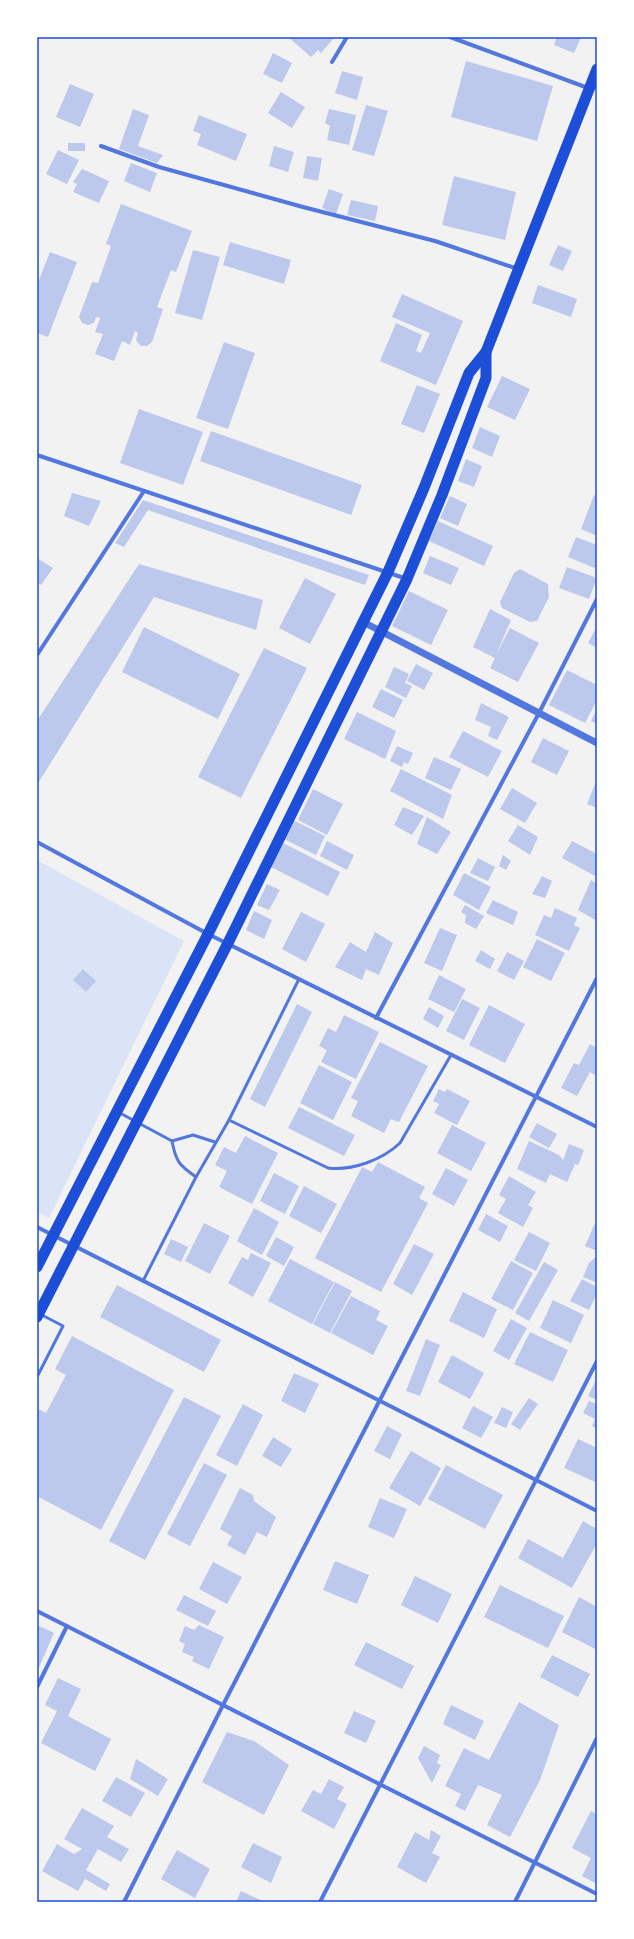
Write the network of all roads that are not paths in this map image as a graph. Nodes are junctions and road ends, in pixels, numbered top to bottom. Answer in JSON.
{"nodes":[{"id":1,"x":347,"y":37,"type":"edge"},
{"id":2,"x":450,"y":37,"type":"edge"},
{"id":3,"x":332,"y":62,"type":"dead end"},
{"id":4,"x":597,"y":69,"type":"edge"},
{"id":5,"x":589,"y":88,"type":"junction"},
{"id":6,"x":101,"y":146,"type":"dead end"},
{"id":7,"x":518,"y":270,"type":"junction"},
{"id":8,"x":486,"y":352,"type":"junction"},
{"id":9,"x":37,"y":455,"type":"edge"},
{"id":10,"x":144,"y":492,"type":"junction"},
{"id":11,"x":388,"y":572,"type":"junction"},
{"id":12,"x":407,"y":579,"type":"junction"},
{"id":13,"x":597,"y":599,"type":"edge"},
{"id":14,"x":363,"y":622,"type":"junction"},
{"id":15,"x":382,"y":631,"type":"junction"},
{"id":16,"x":37,"y":654,"type":"edge"},
{"id":17,"x":539,"y":713,"type":"junction"},
{"id":18,"x":597,"y":743,"type":"edge"},
{"id":19,"x":37,"y":842,"type":"edge"},
{"id":20,"x":208,"y":934,"type":"junction"},
{"id":21,"x":228,"y":943,"type":"junction"},
{"id":22,"x":597,"y":978,"type":"edge"},
{"id":23,"x":299,"y":979,"type":"junction"},
{"id":24,"x":376,"y":1018,"type":"junction"},
{"id":25,"x":451,"y":1055,"type":"junction"},
{"id":26,"x":536,"y":1097,"type":"junction"},
{"id":27,"x":117,"y":1112,"type":"junction"},
{"id":28,"x":229,"y":1120,"type":"junction"},
{"id":29,"x":137,"y":1122,"type":"junction"},
{"id":30,"x":597,"y":1127,"type":"edge"},
{"id":31,"x":172,"y":1141,"type":"junction"},
{"id":32,"x":215,"y":1142,"type":"junction"},
{"id":33,"x":196,"y":1177,"type":"junction"},
{"id":34,"x":37,"y":1227,"type":"edge"},
{"id":35,"x":53,"y":1236,"type":"junction"},
{"id":36,"x":73,"y":1246,"type":"junction"},
{"id":37,"x":37,"y":1267,"type":"edge"},
{"id":38,"x":143,"y":1281,"type":"junction"},
{"id":39,"x":38,"y":1314,"type":"edge"},
{"id":40,"x":597,"y":1361,"type":"edge"},
{"id":41,"x":37,"y":1377,"type":"edge"},
{"id":42,"x":380,"y":1401,"type":"junction"},
{"id":43,"x":536,"y":1480,"type":"junction"},
{"id":44,"x":597,"y":1511,"type":"edge"},
{"id":45,"x":37,"y":1611,"type":"edge"},
{"id":46,"x":67,"y":1626,"type":"junction"},
{"id":47,"x":37,"y":1687,"type":"edge"},
{"id":48,"x":223,"y":1705,"type":"junction"},
{"id":49,"x":597,"y":1738,"type":"edge"},
{"id":50,"x":381,"y":1785,"type":"junction"},
{"id":51,"x":535,"y":1863,"type":"junction"},
{"id":52,"x":597,"y":1894,"type":"edge"},
{"id":53,"x":124,"y":1902,"type":"edge"},
{"id":54,"x":320,"y":1902,"type":"edge"},
{"id":55,"x":515,"y":1902,"type":"edge"}],
"edges":[{"from":1,"to":3,"type":"street"},
{"from":2,"to":5,"type":"street"},
{"from":4,"to":5,"type":"highway"},
{"from":5,"to":7,"type":"highway"},
{"from":6,"to":7,"type":"street"},
{"from":7,"to":8,"type":"highway"},
{"from":8,"to":11,"type":"highway"},
{"from":8,"to":12,"type":"highway"},
{"from":9,"to":10,"type":"street"},
{"from":10,"to":11,"type":"street"},
{"from":10,"to":16,"type":"street"},
{"from":11,"to":12,"type":"street"},
{"from":11,"to":14,"type":"highway"},
{"from":12,"to":15,"type":"highway"},
{"from":13,"to":17,"type":"street"},
{"from":14,"to":15,"type":"street"},
{"from":14,"to":20,"type":"highway"},
{"from":15,"to":17,"type":"street"},
{"from":15,"to":21,"type":"highway"},
{"from":17,"to":18,"type":"street"},
{"from":17,"to":24,"type":"street"},
{"from":19,"to":20,"type":"street"},
{"from":20,"to":21,"type":"street"},
{"from":20,"to":27,"type":"highway"},
{"from":21,"to":23,"type":"street"},
{"from":21,"to":29,"type":"highway"},
{"from":22,"to":26,"type":"street"},
{"from":23,"to":24,"type":"street"},
{"from":23,"to":28,"type":"lane"},
{"from":24,"to":25,"type":"street"},
{"from":25,"to":26,"type":"street"},
{"from":25,"to":28,"type":"lane"},
{"from":26,"to":30,"type":"street"},
{"from":26,"to":42,"type":"street"},
{"from":27,"to":29,"type":"lane"},
{"from":27,"to":35,"type":"highway"},
{"from":28,"to":32,"type":"lane"},
{"from":29,"to":31,"type":"lane"},
{"from":29,"to":36,"type":"highway"},
{"from":31,"to":32,"type":"lane"},
{"from":31,"to":33,"type":"lane"},
{"from":32,"to":33,"type":"lane"},
{"from":33,"to":38,"type":"lane"},
{"from":34,"to":35,"type":"street"},
{"from":35,"to":36,"type":"street"},
{"from":35,"to":37,"type":"highway"},
{"from":36,"to":38,"type":"street"},
{"from":36,"to":39,"type":"highway"},
{"from":38,"to":42,"type":"street"},
{"from":39,"to":41,"type":"lane"},
{"from":40,"to":43,"type":"street"},
{"from":42,"to":43,"type":"street"},
{"from":42,"to":48,"type":"street"},
{"from":43,"to":44,"type":"street"},
{"from":43,"to":50,"type":"street"},
{"from":45,"to":46,"type":"street"},
{"from":46,"to":47,"type":"street"},
{"from":46,"to":48,"type":"street"},
{"from":48,"to":50,"type":"street"},
{"from":48,"to":53,"type":"street"},
{"from":49,"to":51,"type":"street"},
{"from":50,"to":51,"type":"street"},
{"from":50,"to":54,"type":"street"},
{"from":51,"to":52,"type":"street"},
{"from":51,"to":55,"type":"street"}]}
